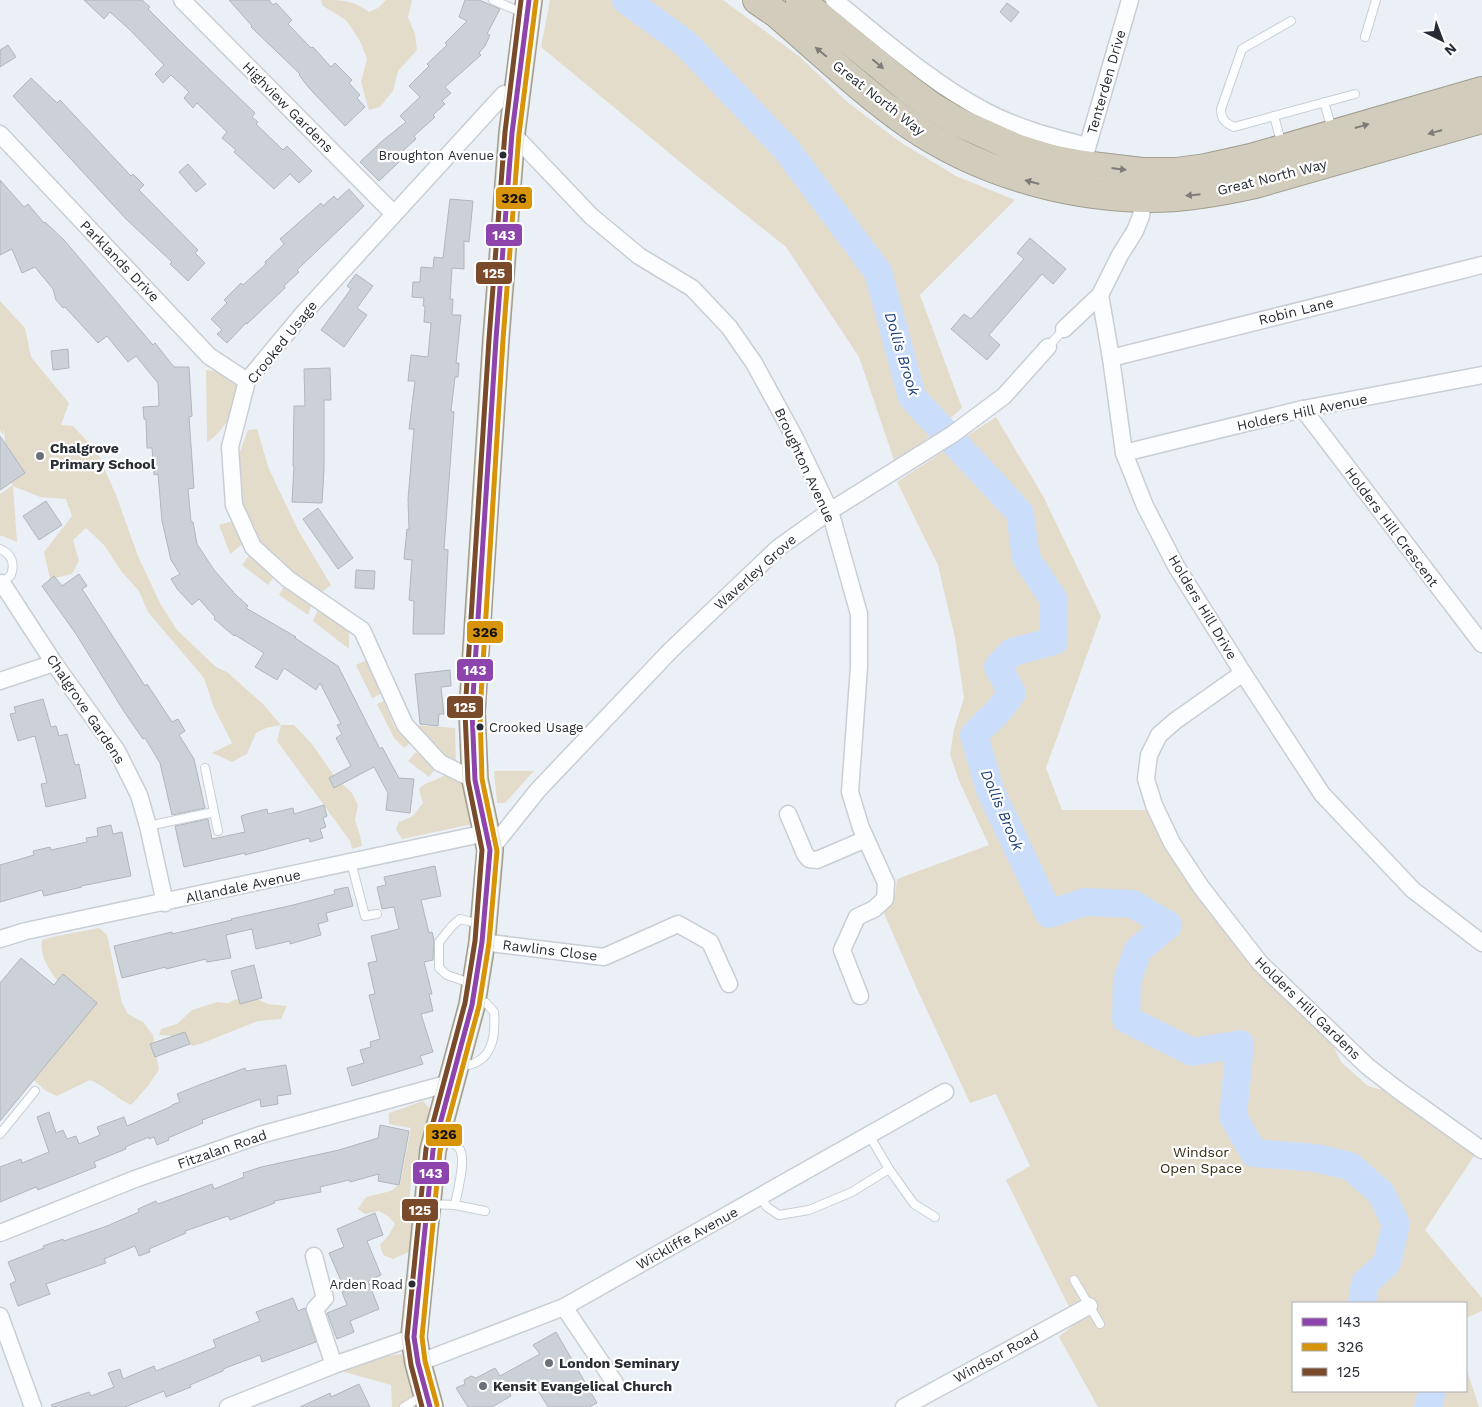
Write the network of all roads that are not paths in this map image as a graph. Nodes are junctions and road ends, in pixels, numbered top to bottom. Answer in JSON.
{"nodes":[{"id":1,"x":182,"y":0,"type":"edge"},
{"id":2,"x":493,"y":0,"type":"edge"},
{"id":3,"x":757,"y":0,"type":"edge"},
{"id":4,"x":800,"y":0,"type":"edge"},
{"id":5,"x":834,"y":0,"type":"edge"},
{"id":6,"x":1130,"y":0,"type":"edge"},
{"id":7,"x":1376,"y":0,"type":"edge"},
{"id":8,"x":528,"y":7,"type":"edge"},
{"id":9,"x":1291,"y":21,"type":"dead end"},
{"id":10,"x":1365,"y":36,"type":"dead end"},
{"id":11,"x":1482,"y":91,"type":"edge"},
{"id":12,"x":1355,"y":94,"type":"dead end"},
{"id":13,"x":516,"y":97,"type":"junction"},
{"id":14,"x":1324,"y":102,"type":"junction"},
{"id":15,"x":1274,"y":116,"type":"junction"},
{"id":16,"x":1482,"y":119,"type":"edge"},
{"id":17,"x":512,"y":133,"type":"junction"},
{"id":18,"x":0,"y":134,"type":"edge"},
{"id":19,"x":1334,"y":134,"type":"junction"},
{"id":20,"x":1283,"y":149,"type":"junction"},
{"id":21,"x":1085,"y":156,"type":"junction"},
{"id":22,"x":1143,"y":198,"type":"junction"},
{"id":23,"x":394,"y":214,"type":"junction"},
{"id":24,"x":1482,"y":265,"type":"edge"},
{"id":25,"x":1100,"y":295,"type":"junction"},
{"id":26,"x":1064,"y":329,"type":"joint"},
{"id":27,"x":1048,"y":346,"type":"joint"},
{"id":28,"x":1111,"y":358,"type":"junction"},
{"id":29,"x":1482,"y":375,"type":"edge"},
{"id":30,"x":247,"y":381,"type":"junction"},
{"id":31,"x":1303,"y":409,"type":"junction"},
{"id":32,"x":1124,"y":453,"type":"junction"},
{"id":33,"x":830,"y":511,"type":"junction"},
{"id":34,"x":0,"y":549,"type":"edge"},
{"id":35,"x":1,"y":583,"type":"edge"},
{"id":36,"x":1482,"y":644,"type":"edge"},
{"id":37,"x":54,"y":663,"type":"junction"},
{"id":38,"x":1243,"y":673,"type":"junction"},
{"id":39,"x":0,"y":681,"type":"edge"},
{"id":40,"x":205,"y":768,"type":"dead end"},
{"id":41,"x":475,"y":780,"type":"junction"},
{"id":42,"x":214,"y":812,"type":"junction"},
{"id":43,"x":788,"y":814,"type":"dead end"},
{"id":44,"x":148,"y":826,"type":"junction"},
{"id":45,"x":218,"y":831,"type":"dead end"},
{"id":46,"x":866,"y":839,"type":"junction"},
{"id":47,"x":488,"y":842,"type":"junction"},
{"id":48,"x":351,"y":862,"type":"junction"},
{"id":49,"x":165,"y":903,"type":"junction"},
{"id":50,"x":377,"y":914,"type":"dead end"},
{"id":51,"x":483,"y":933,"type":"junction"},
{"id":52,"x":0,"y":939,"type":"edge"},
{"id":53,"x":1482,"y":943,"type":"edge"},
{"id":54,"x":729,"y":984,"type":"dead end"},
{"id":55,"x":474,"y":991,"type":"junction"},
{"id":56,"x":860,"y":996,"type":"dead end"},
{"id":57,"x":452,"y":1074,"type":"junction"},
{"id":58,"x":35,"y":1091,"type":"dead end"},
{"id":59,"x":945,"y":1092,"type":"dead end"},
{"id":60,"x":0,"y":1134,"type":"edge"},
{"id":61,"x":869,"y":1135,"type":"junction"},
{"id":62,"x":436,"y":1138,"type":"junction"},
{"id":63,"x":1482,"y":1150,"type":"edge"},
{"id":64,"x":889,"y":1169,"type":"junction"},
{"id":65,"x":760,"y":1196,"type":"junction"},
{"id":66,"x":428,"y":1204,"type":"junction"},
{"id":67,"x":455,"y":1205,"type":"junction"},
{"id":68,"x":485,"y":1211,"type":"dead end"},
{"id":69,"x":935,"y":1217,"type":"dead end"},
{"id":70,"x":0,"y":1233,"type":"edge"},
{"id":71,"x":314,"y":1256,"type":"dead end"},
{"id":72,"x":1074,"y":1280,"type":"dead end"},
{"id":73,"x":1089,"y":1306,"type":"junction"},
{"id":74,"x":564,"y":1307,"type":"junction"},
{"id":75,"x":0,"y":1316,"type":"edge"},
{"id":76,"x":1100,"y":1324,"type":"dead end"},
{"id":77,"x":414,"y":1337,"type":"junction"},
{"id":78,"x":418,"y":1363,"type":"junction"},
{"id":79,"x":334,"y":1365,"type":"junction"},
{"id":80,"x":615,"y":1383,"type":"dead end"},
{"id":81,"x":428,"y":1400,"type":"edge"},
{"id":82,"x":33,"y":1407,"type":"edge"},
{"id":83,"x":228,"y":1407,"type":"edge"},
{"id":84,"x":404,"y":1407,"type":"edge"},
{"id":85,"x":904,"y":1407,"type":"edge"}],
"edges":[{"from":1,"to":23,"type":"street","name":"Highview Gardens"},
{"from":2,"to":8,"type":"lane"},
{"from":22,"to":3,"type":"highway","name":"Great North Way","one_way":true},
{"from":4,"to":21,"type":"highway","name":"Great North Way","one_way":true},
{"from":5,"to":21,"type":"street","name":"Great North Way"},
{"from":6,"to":21,"type":"street","name":"Tenterden Drive"},
{"from":7,"to":10,"type":"lane"},
{"from":8,"to":13,"type":"main road"},
{"from":9,"to":15,"type":"lane"},
{"from":19,"to":11,"type":"highway","name":"Great North Way","one_way":true},
{"from":12,"to":14,"type":"lane"},
{"from":13,"to":17,"type":"main road"},
{"from":13,"to":23,"type":"street","name":"Crooked Usage"},
{"from":14,"to":15,"type":"lane"},
{"from":14,"to":19,"type":"lane"},
{"from":15,"to":20,"type":"lane"},
{"from":16,"to":22,"type":"highway","name":"Great North Way","one_way":true},
{"from":17,"to":33,"type":"street","name":"Broughton Avenue"},
{"from":17,"to":41,"type":"main road"},
{"from":18,"to":30,"type":"street","name":"Parklands Drive"},
{"from":19,"to":20,"type":"highway","name":"Great North Way"},
{"from":21,"to":20,"type":"highway","name":"Great North Way","one_way":true},
{"from":22,"to":25,"type":"street"},
{"from":23,"to":30,"type":"street","name":"Crooked Usage"},
{"from":24,"to":28,"type":"street","name":"Robin Lane"},
{"from":25,"to":26,"type":"street","name":"Waverley Grove"},
{"from":25,"to":28,"type":"street","name":"Holders Hill Drive"},
{"from":26,"to":27,"type":"lane","name":"Waverley Grove"},
{"from":27,"to":33,"type":"street","name":"Waverley Grove"},
{"from":28,"to":32,"type":"street","name":"Holders Hill Drive"},
{"from":29,"to":31,"type":"street","name":"Holders Hill Avenue"},
{"from":30,"to":41,"type":"street","name":"Crooked Usage"},
{"from":31,"to":32,"type":"street","name":"Holders Hill Avenue"},
{"from":31,"to":36,"type":"street","name":"Holders Hill Crescent"},
{"from":32,"to":38,"type":"street","name":"Holders Hill Drive"},
{"from":33,"to":46,"type":"street","name":"Broughton Avenue"},
{"from":33,"to":47,"type":"street","name":"Waverley Grove"},
{"from":34,"to":35,"type":"lane"},
{"from":35,"to":37,"type":"street","name":"Chalgrove Gardens"},
{"from":37,"to":39,"type":"street"},
{"from":37,"to":44,"type":"street","name":"Chalgrove Gardens"},
{"from":38,"to":53,"type":"street","name":"Holders Hill Drive"},
{"from":38,"to":63,"type":"street","name":"Holders Hill Gardens"},
{"from":40,"to":42,"type":"lane"},
{"from":41,"to":47,"type":"main road"},
{"from":42,"to":44,"type":"lane"},
{"from":42,"to":45,"type":"lane"},
{"from":43,"to":46,"type":"street"},
{"from":44,"to":49,"type":"street","name":"Chalgrove Gardens"},
{"from":46,"to":56,"type":"street","name":"Broughton Avenue"},
{"from":47,"to":48,"type":"street","name":"Allandale Avenue"},
{"from":47,"to":51,"type":"main road"},
{"from":48,"to":49,"type":"street","name":"Allandale Avenue"},
{"from":48,"to":50,"type":"lane"},
{"from":49,"to":52,"type":"street","name":"Allandale Avenue"},
{"from":51,"to":54,"type":"street","name":"Rawlins Close"},
{"from":51,"to":55,"type":"main road"},
{"from":51,"to":55,"type":"lane"},
{"from":55,"to":57,"type":"main road"},
{"from":57,"to":62,"type":"main road"},
{"from":57,"to":70,"type":"street","name":"Fitzalan Road"},
{"from":58,"to":60,"type":"lane"},
{"from":59,"to":61,"type":"street","name":"Wickliffe Avenue"},
{"from":61,"to":64,"type":"lane"},
{"from":61,"to":65,"type":"street","name":"Wickliffe Avenue"},
{"from":62,"to":66,"type":"main road"},
{"from":62,"to":67,"type":"lane"},
{"from":64,"to":65,"type":"lane"},
{"from":64,"to":69,"type":"lane"},
{"from":65,"to":74,"type":"street","name":"Wickliffe Avenue"},
{"from":66,"to":67,"type":"lane"},
{"from":66,"to":77,"type":"main road"},
{"from":67,"to":68,"type":"lane"},
{"from":71,"to":79,"type":"street"},
{"from":72,"to":73,"type":"lane"},
{"from":73,"to":76,"type":"lane"},
{"from":73,"to":85,"type":"street","name":"Windsor Road"},
{"from":74,"to":78,"type":"street","name":"Wickliffe Avenue"},
{"from":74,"to":80,"type":"street"},
{"from":75,"to":82,"type":"street"},
{"from":77,"to":78,"type":"main road"},
{"from":77,"to":79,"type":"street"},
{"from":78,"to":81,"type":"main road"},
{"from":79,"to":83,"type":"street"},
{"from":81,"to":84,"type":"lane"}]}
